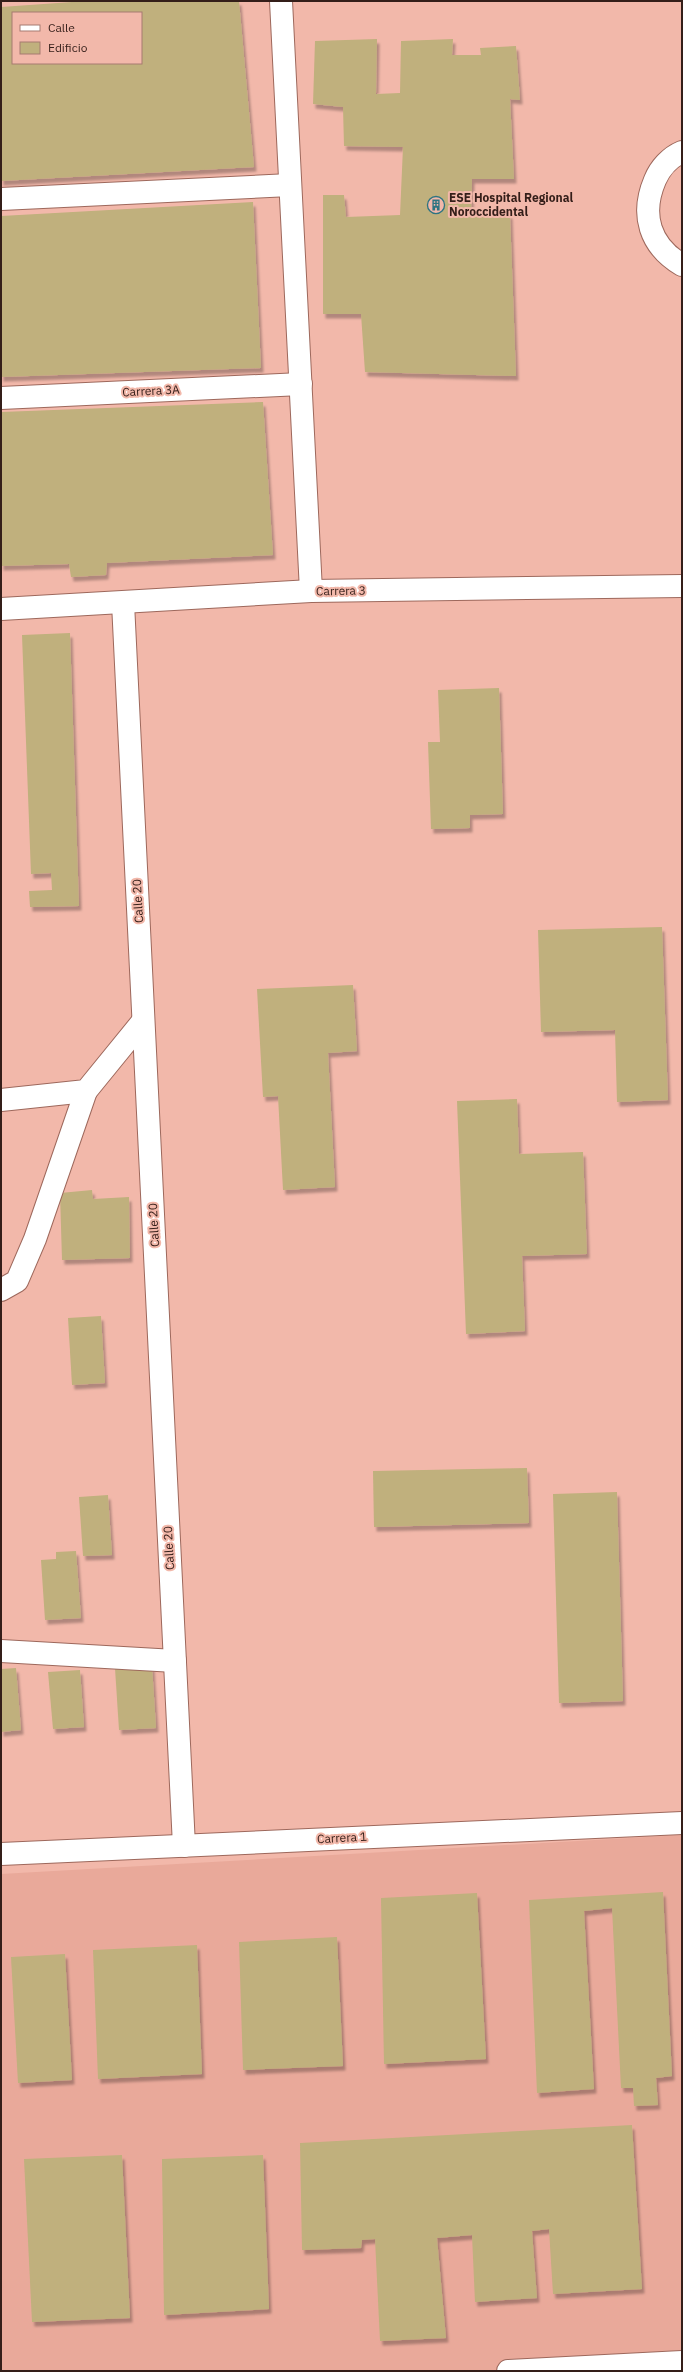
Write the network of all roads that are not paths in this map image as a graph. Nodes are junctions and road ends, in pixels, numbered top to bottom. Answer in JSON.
{"nodes":[{"id":1,"x":281,"y":1,"type":"edge"},
{"id":2,"x":682,"y":152,"type":"edge"},
{"id":3,"x":290,"y":185,"type":"junction"},
{"id":4,"x":1,"y":199,"type":"edge"},
{"id":5,"x":682,"y":265,"type":"edge"},
{"id":6,"x":301,"y":384,"type":"junction"},
{"id":7,"x":1,"y":398,"type":"edge"},
{"id":8,"x":682,"y":586,"type":"edge"},
{"id":9,"x":311,"y":591,"type":"junction"},
{"id":10,"x":123,"y":603,"type":"junction"},
{"id":11,"x":1,"y":609,"type":"edge"},
{"id":12,"x":144,"y":1021,"type":"junction"},
{"id":13,"x":86,"y":1091,"type":"junction"},
{"id":14,"x":1,"y":1100,"type":"edge"},
{"id":15,"x":1,"y":1290,"type":"edge"},
{"id":16,"x":1,"y":1651,"type":"edge"},
{"id":17,"x":175,"y":1661,"type":"junction"},
{"id":18,"x":682,"y":1823,"type":"edge"},
{"id":19,"x":184,"y":1846,"type":"junction"},
{"id":20,"x":1,"y":1854,"type":"edge"},
{"id":21,"x":682,"y":2362,"type":"edge"},
{"id":22,"x":508,"y":2371,"type":"edge"}],
"edges":[{"from":1,"to":3,"type":"street"},
{"from":2,"to":5,"type":"street"},
{"from":3,"to":4,"type":"street"},
{"from":3,"to":6,"type":"street"},
{"from":6,"to":7,"type":"street","name":"Carrera 3A"},
{"from":6,"to":9,"type":"street"},
{"from":8,"to":9,"type":"street","name":"Carrera 3"},
{"from":9,"to":10,"type":"street","name":"Carrera 3"},
{"from":10,"to":11,"type":"street","name":"Carrera 3"},
{"from":10,"to":12,"type":"street","name":"Calle 20"},
{"from":12,"to":13,"type":"street"},
{"from":12,"to":17,"type":"street","name":"Calle 20"},
{"from":13,"to":14,"type":"street"},
{"from":13,"to":15,"type":"street"},
{"from":16,"to":17,"type":"street"},
{"from":17,"to":19,"type":"street","name":"Calle 20"},
{"from":18,"to":19,"type":"street","name":"Carrera 1"},
{"from":19,"to":20,"type":"street","name":"Carrera 1"},
{"from":21,"to":22,"type":"street"}]}
